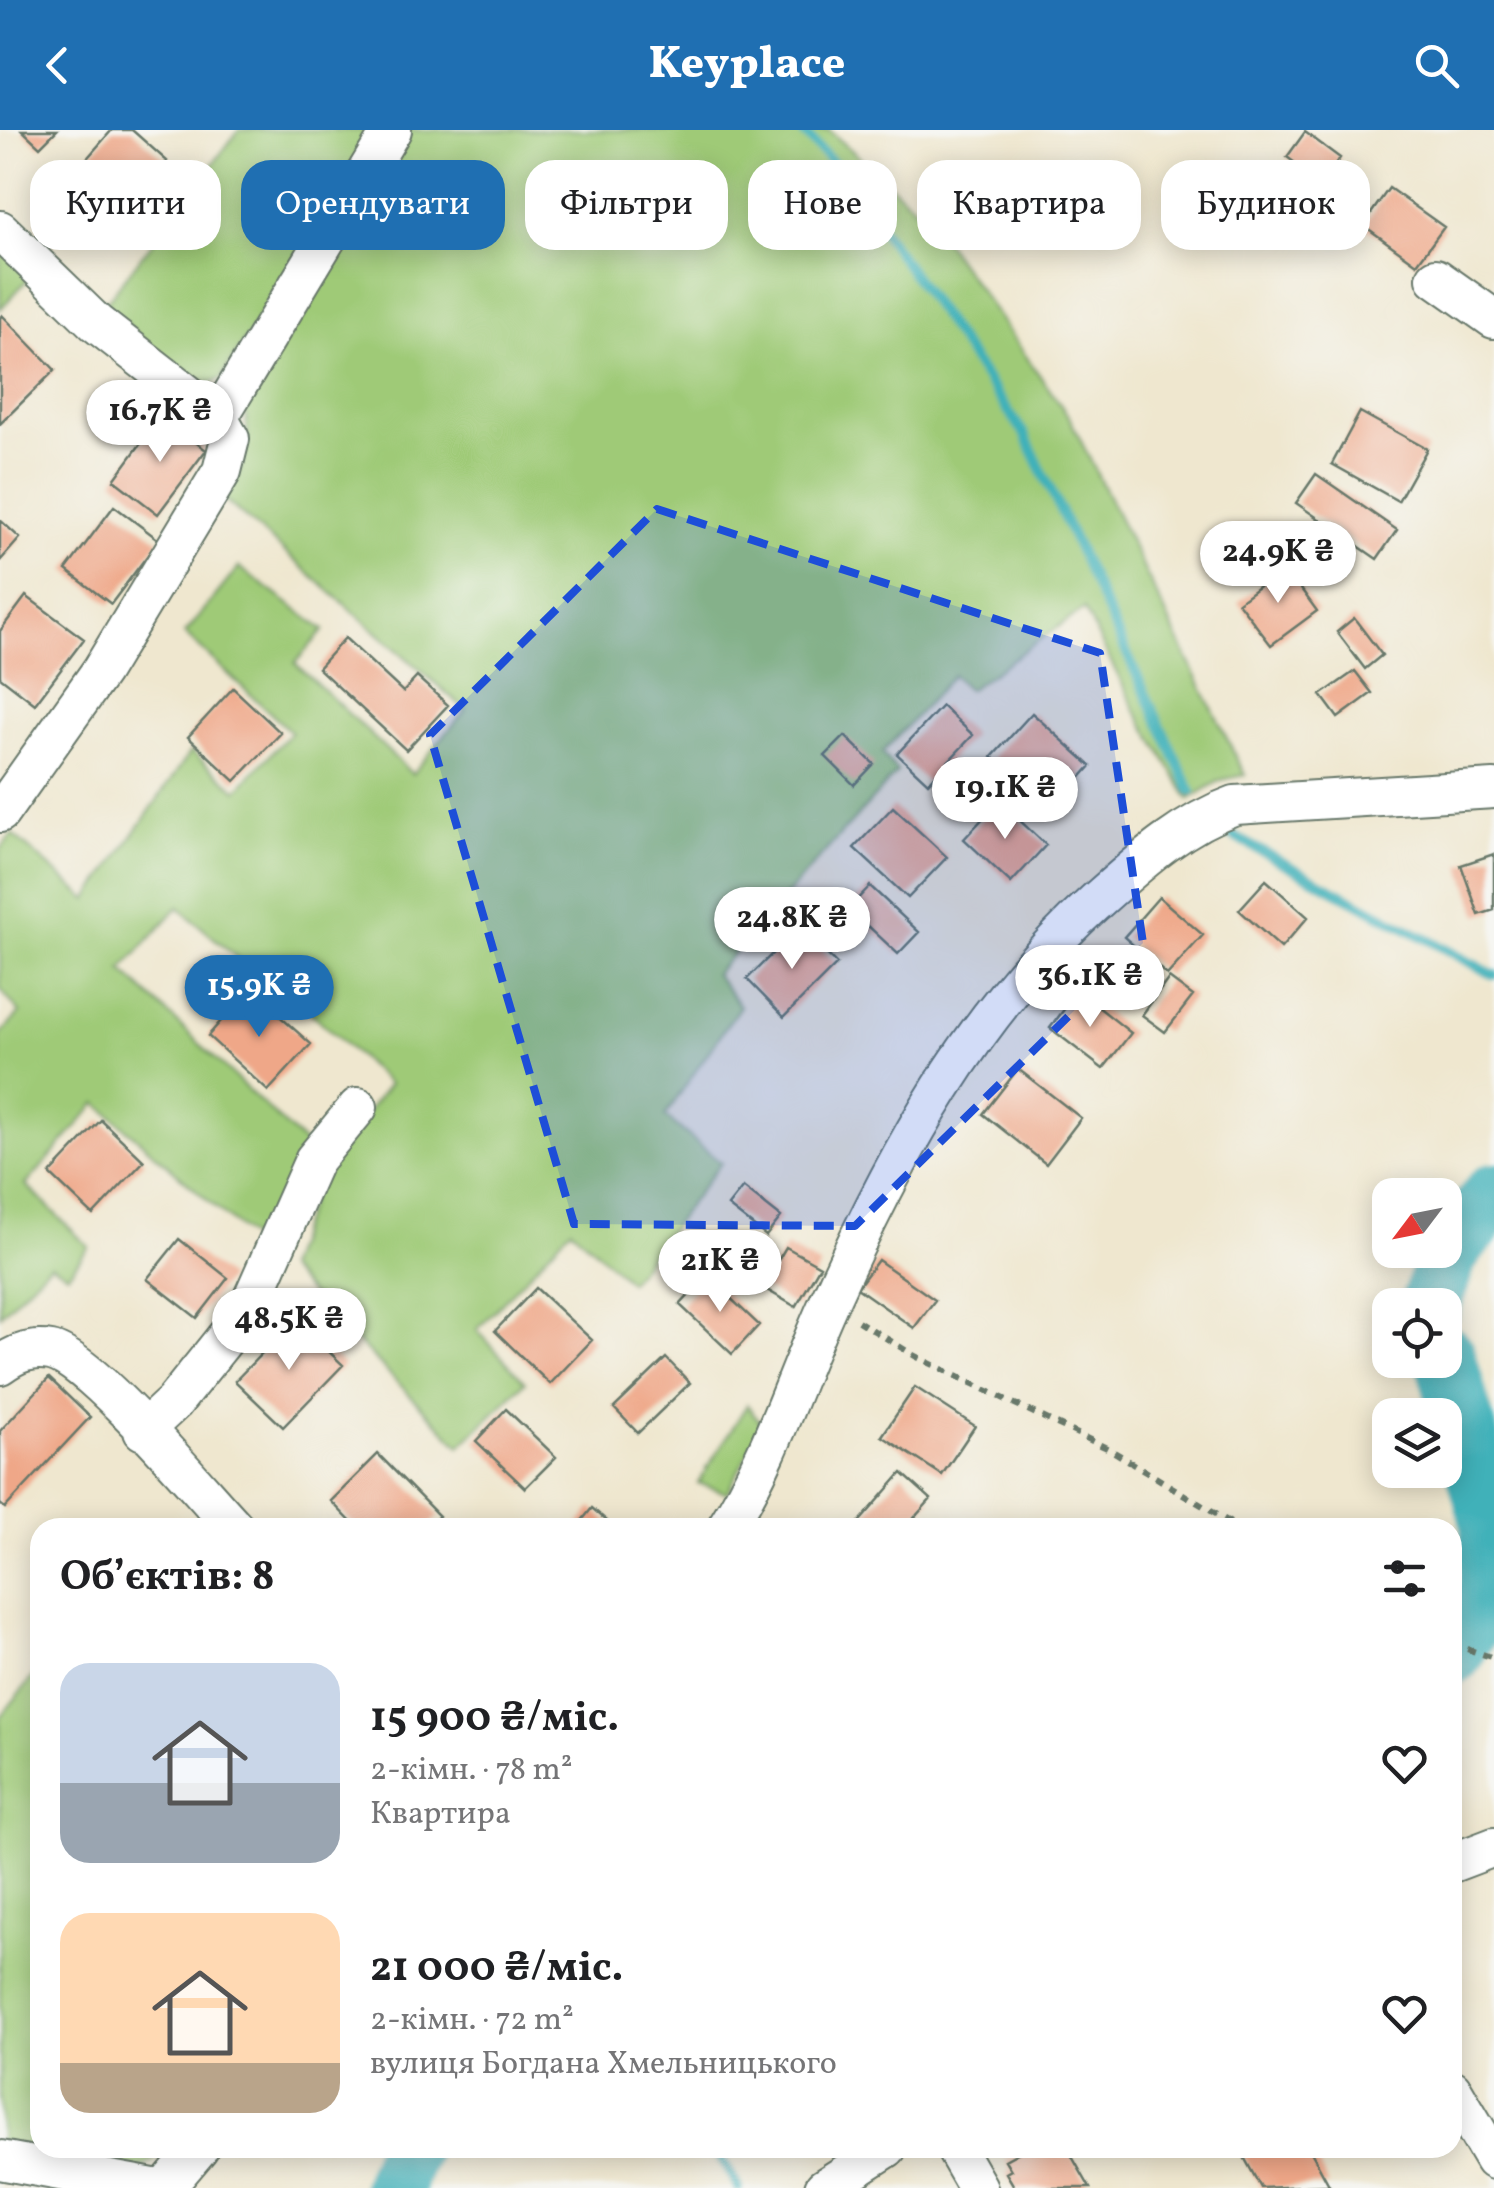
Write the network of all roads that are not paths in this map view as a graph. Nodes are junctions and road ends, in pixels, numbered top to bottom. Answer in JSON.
{"nodes":[{"id":1,"x":392,"y":130,"type":"edge"},
{"id":2,"x":0,"y":230,"type":"edge"},
{"id":3,"x":1436,"y":278,"type":"dead end"},
{"id":4,"x":1494,"y":319,"type":"edge"},
{"id":5,"x":218,"y":418,"type":"junction"},
{"id":6,"x":1494,"y":790,"type":"edge"},
{"id":7,"x":0,"y":813,"type":"edge"},
{"id":8,"x":358,"y":1107,"type":"dead end"},
{"id":9,"x":0,"y":1365,"type":"edge"},
{"id":10,"x":143,"y":1432,"type":"junction"},
{"id":11,"x":225,"y":1518,"type":"edge"},
{"id":12,"x":731,"y":1518,"type":"edge"},
{"id":13,"x":1494,"y":1846,"type":"edge"},
{"id":14,"x":1462,"y":1859,"type":"edge"},
{"id":15,"x":1462,"y":2106,"type":"edge"},
{"id":16,"x":190,"y":2158,"type":"edge"},
{"id":17,"x":871,"y":2158,"type":"edge"},
{"id":18,"x":961,"y":2158,"type":"edge"},
{"id":19,"x":0,"y":2160,"type":"edge"},
{"id":20,"x":1494,"y":2160,"type":"edge"},
{"id":21,"x":153,"y":2188,"type":"edge"},
{"id":22,"x":165,"y":2188,"type":"edge"},
{"id":23,"x":824,"y":2188,"type":"edge"},
{"id":24,"x":978,"y":2188,"type":"edge"}],
"edges":[{"from":1,"to":5,"type":"street"},
{"from":2,"to":5,"type":"street"},
{"from":3,"to":4,"type":"street"},
{"from":5,"to":7,"type":"street"},
{"from":6,"to":12,"type":"street"},
{"from":8,"to":10,"type":"street"},
{"from":9,"to":10,"type":"street"},
{"from":10,"to":11,"type":"street"},
{"from":13,"to":14,"type":"street"},
{"from":15,"to":20,"type":"street"},
{"from":16,"to":22,"type":"street"},
{"from":17,"to":23,"type":"street"},
{"from":18,"to":24,"type":"street"},
{"from":19,"to":21,"type":"street"}]}
